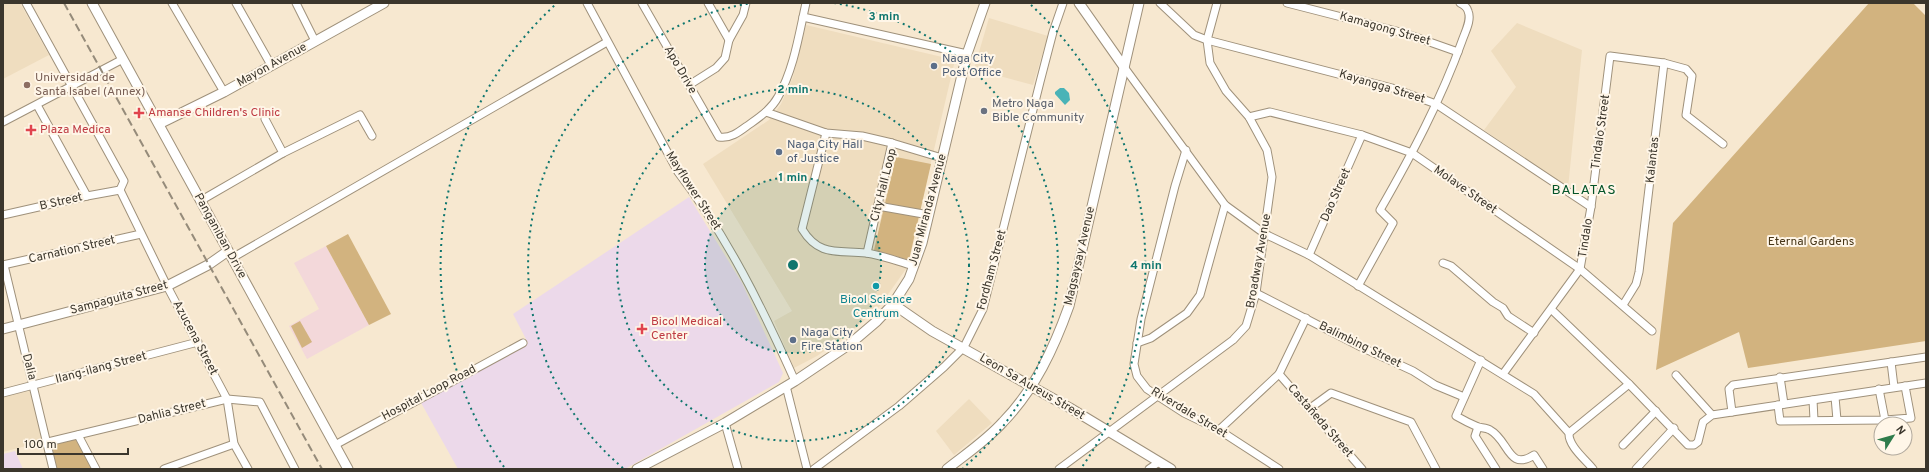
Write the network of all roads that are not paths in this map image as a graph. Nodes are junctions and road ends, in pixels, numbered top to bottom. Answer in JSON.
{"nodes":[{"id":1,"x":26,"y":3,"type":"edge"},
{"id":2,"x":92,"y":3,"type":"edge"},
{"id":3,"x":172,"y":3,"type":"edge"},
{"id":4,"x":236,"y":3,"type":"edge"},
{"id":5,"x":296,"y":3,"type":"edge"},
{"id":6,"x":384,"y":3,"type":"edge"},
{"id":7,"x":586,"y":3,"type":"edge"},
{"id":8,"x":642,"y":3,"type":"edge"},
{"id":9,"x":708,"y":3,"type":"edge"},
{"id":10,"x":746,"y":3,"type":"edge"},
{"id":11,"x":806,"y":3,"type":"edge"},
{"id":12,"x":985,"y":3,"type":"edge"},
{"id":13,"x":1064,"y":3,"type":"edge"},
{"id":14,"x":1079,"y":3,"type":"edge"},
{"id":15,"x":1139,"y":3,"type":"edge"},
{"id":16,"x":1160,"y":3,"type":"edge"},
{"id":17,"x":1217,"y":3,"type":"edge"},
{"id":18,"x":1287,"y":3,"type":"edge"},
{"id":19,"x":1460,"y":3,"type":"edge"},
{"id":20,"x":803,"y":17,"type":"junction"},
{"id":21,"x":729,"y":40,"type":"junction"},
{"id":22,"x":1207,"y":40,"type":"junction"},
{"id":23,"x":315,"y":41,"type":"junction"},
{"id":24,"x":607,"y":42,"type":"junction"},
{"id":25,"x":1458,"y":52,"type":"junction"},
{"id":26,"x":967,"y":54,"type":"junction"},
{"id":27,"x":123,"y":59,"type":"junction"},
{"id":28,"x":1664,"y":63,"type":"junction"},
{"id":29,"x":271,"y":65,"type":"junction"},
{"id":30,"x":1124,"y":67,"type":"junction"},
{"id":31,"x":689,"y":85,"type":"junction"},
{"id":32,"x":70,"y":87,"type":"junction"},
{"id":33,"x":224,"y":92,"type":"junction"},
{"id":34,"x":1436,"y":104,"type":"junction"},
{"id":35,"x":37,"y":105,"type":"junction"},
{"id":36,"x":766,"y":112,"type":"junction"},
{"id":37,"x":1249,"y":117,"type":"junction"},
{"id":38,"x":264,"y":119,"type":"dead end"},
{"id":39,"x":3,"y":122,"type":"edge"},
{"id":40,"x":158,"y":124,"type":"junction"},
{"id":41,"x":826,"y":133,"type":"junction"},
{"id":42,"x":1362,"y":135,"type":"junction"},
{"id":43,"x":372,"y":136,"type":"dead end"},
{"id":44,"x":892,"y":143,"type":"junction"},
{"id":45,"x":1724,"y":144,"type":"dead end"},
{"id":46,"x":1186,"y":150,"type":"junction"},
{"id":47,"x":283,"y":153,"type":"junction"},
{"id":48,"x":1412,"y":153,"type":"junction"},
{"id":49,"x":942,"y":158,"type":"junction"},
{"id":50,"x":120,"y":190,"type":"junction"},
{"id":51,"x":87,"y":196,"type":"junction"},
{"id":52,"x":200,"y":201,"type":"junction"},
{"id":53,"x":1225,"y":205,"type":"junction"},
{"id":54,"x":878,"y":206,"type":"junction"},
{"id":55,"x":1591,"y":207,"type":"junction"},
{"id":56,"x":3,"y":215,"type":"edge"},
{"id":57,"x":929,"y":215,"type":"junction"},
{"id":58,"x":141,"y":234,"type":"junction"},
{"id":59,"x":1265,"y":234,"type":"junction"},
{"id":60,"x":867,"y":253,"type":"junction"},
{"id":61,"x":230,"y":254,"type":"junction"},
{"id":62,"x":1309,"y":255,"type":"junction"},
{"id":63,"x":1443,"y":263,"type":"dead end"},
{"id":64,"x":3,"y":265,"type":"edge"},
{"id":65,"x":914,"y":266,"type":"junction"},
{"id":66,"x":1580,"y":270,"type":"junction"},
{"id":67,"x":167,"y":286,"type":"junction"},
{"id":68,"x":1358,"y":286,"type":"junction"},
{"id":69,"x":1256,"y":293,"type":"junction"},
{"id":70,"x":893,"y":304,"type":"junction"},
{"id":71,"x":1622,"y":305,"type":"junction"},
{"id":72,"x":1552,"y":310,"type":"junction"},
{"id":73,"x":1306,"y":318,"type":"junction"},
{"id":74,"x":19,"y":325,"type":"junction"},
{"id":75,"x":3,"y":329,"type":"edge"},
{"id":76,"x":1652,"y":332,"type":"dead end"},
{"id":77,"x":1534,"y":333,"type":"junction"},
{"id":78,"x":198,"y":342,"type":"junction"},
{"id":79,"x":523,"y":343,"type":"dead end"},
{"id":80,"x":1137,"y":343,"type":"junction"},
{"id":81,"x":964,"y":347,"type":"junction"},
{"id":82,"x":1926,"y":357,"type":"edge"},
{"id":83,"x":1480,"y":360,"type":"junction"},
{"id":84,"x":1891,"y":362,"type":"junction"},
{"id":85,"x":1279,"y":374,"type":"junction"},
{"id":86,"x":1503,"y":374,"type":"junction"},
{"id":87,"x":1676,"y":375,"type":"dead end"},
{"id":88,"x":1780,"y":377,"type":"junction"},
{"id":89,"x":795,"y":380,"type":"junction"},
{"id":90,"x":1926,"y":383,"type":"edge"},
{"id":91,"x":1629,"y":384,"type":"junction"},
{"id":92,"x":34,"y":386,"type":"junction"},
{"id":93,"x":786,"y":386,"type":"junction"},
{"id":94,"x":1905,"y":386,"type":"junction"},
{"id":95,"x":1031,"y":387,"type":"junction"},
{"id":96,"x":1894,"y":388,"type":"junction"},
{"id":97,"x":1879,"y":389,"type":"junction"},
{"id":98,"x":3,"y":392,"type":"edge"},
{"id":99,"x":1158,"y":396,"type":"junction"},
{"id":100,"x":1464,"y":397,"type":"junction"},
{"id":101,"x":1835,"y":397,"type":"junction"},
{"id":102,"x":227,"y":399,"type":"junction"},
{"id":103,"x":1813,"y":400,"type":"junction"},
{"id":104,"x":1781,"y":405,"type":"junction"},
{"id":105,"x":1310,"y":409,"type":"junction"},
{"id":106,"x":1656,"y":411,"type":"junction"},
{"id":107,"x":1732,"y":412,"type":"junction"},
{"id":108,"x":1712,"y":415,"type":"junction"},
{"id":109,"x":1884,"y":416,"type":"edge"},
{"id":110,"x":1911,"y":416,"type":"edge"},
{"id":111,"x":1814,"y":420,"type":"junction"},
{"id":112,"x":1837,"y":420,"type":"junction"},
{"id":113,"x":1873,"y":420,"type":"edge"},
{"id":114,"x":725,"y":423,"type":"junction"},
{"id":115,"x":1478,"y":427,"type":"junction"},
{"id":116,"x":1674,"y":428,"type":"junction"},
{"id":117,"x":1219,"y":430,"type":"junction"},
{"id":118,"x":1109,"y":431,"type":"junction"},
{"id":119,"x":1569,"y":433,"type":"junction"},
{"id":120,"x":78,"y":435,"type":"junction"},
{"id":121,"x":48,"y":442,"type":"junction"},
{"id":122,"x":234,"y":444,"type":"junction"},
{"id":123,"x":335,"y":445,"type":"junction"},
{"id":124,"x":1622,"y":445,"type":"dead end"},
{"id":125,"x":1159,"y":462,"type":"junction"},
{"id":126,"x":53,"y":469,"type":"edge"},
{"id":127,"x":96,"y":469,"type":"edge"},
{"id":128,"x":164,"y":469,"type":"edge"},
{"id":129,"x":248,"y":469,"type":"edge"},
{"id":130,"x":295,"y":469,"type":"edge"},
{"id":131,"x":348,"y":469,"type":"edge"},
{"id":132,"x":638,"y":469,"type":"edge"},
{"id":133,"x":738,"y":469,"type":"edge"},
{"id":134,"x":807,"y":469,"type":"edge"},
{"id":135,"x":814,"y":469,"type":"edge"},
{"id":136,"x":947,"y":469,"type":"edge"},
{"id":137,"x":1059,"y":469,"type":"edge"},
{"id":138,"x":1150,"y":469,"type":"edge"},
{"id":139,"x":1171,"y":469,"type":"edge"},
{"id":140,"x":1279,"y":469,"type":"edge"},
{"id":141,"x":1362,"y":469,"type":"edge"},
{"id":142,"x":1436,"y":469,"type":"edge"},
{"id":143,"x":1496,"y":469,"type":"edge"},
{"id":144,"x":1543,"y":469,"type":"edge"},
{"id":145,"x":1593,"y":469,"type":"edge"},
{"id":146,"x":1636,"y":469,"type":"edge"}],
"edges":[{"from":1,"to":32,"type":"street"},
{"from":2,"to":27,"type":"street","name":"Panganiban Drive"},
{"from":3,"to":33,"type":"street"},
{"from":4,"to":29,"type":"street"},
{"from":5,"to":23,"type":"street"},
{"from":6,"to":23,"type":"street","name":"Mayon Avenue"},
{"from":7,"to":24,"type":"street","name":"Mayflower Street"},
{"from":8,"to":31,"type":"street","name":"Apo Drive"},
{"from":9,"to":21,"type":"street"},
{"from":10,"to":21,"type":"street"},
{"from":11,"to":20,"type":"street"},
{"from":12,"to":26,"type":"street","name":"Juan Miranda Avenue"},
{"from":13,"to":81,"type":"street","name":"Fordham Street"},
{"from":14,"to":30,"type":"street"},
{"from":15,"to":30,"type":"street","name":"Magsaysay Avenue"},
{"from":16,"to":22,"type":"street","name":"Kayangga Street"},
{"from":17,"to":22,"type":"street"},
{"from":18,"to":25,"type":"street","name":"Kamagong Street"},
{"from":19,"to":25,"type":"street"},
{"from":20,"to":26,"type":"street"},
{"from":20,"to":36,"type":"street"},
{"from":21,"to":31,"type":"street"},
{"from":22,"to":34,"type":"street","name":"Kayangga Street"},
{"from":22,"to":37,"type":"street","name":"Broadway Avenue"},
{"from":23,"to":29,"type":"street","name":"Mayon Avenue"},
{"from":24,"to":61,"type":"street"},
{"from":24,"to":89,"type":"street","name":"Mayflower Street"},
{"from":25,"to":34,"type":"street"},
{"from":26,"to":49,"type":"street","name":"Juan Miranda Avenue"},
{"from":27,"to":32,"type":"street"},
{"from":27,"to":40,"type":"street","name":"Panganiban Drive"},
{"from":28,"to":45,"type":"street"},
{"from":28,"to":55,"type":"street","name":"Tindalo Street"},
{"from":28,"to":71,"type":"street","name":"Kalantas"},
{"from":29,"to":33,"type":"street","name":"Mayon Avenue"},
{"from":30,"to":46,"type":"street"},
{"from":30,"to":95,"type":"street","name":"Magsaysay Avenue"},
{"from":31,"to":36,"type":"street","name":"Apo Drive"},
{"from":32,"to":35,"type":"street"},
{"from":32,"to":50,"type":"street"},
{"from":33,"to":40,"type":"street","name":"Mayon Avenue"},
{"from":34,"to":48,"type":"street"},
{"from":34,"to":55,"type":"street","name":"Kayangga Street"},
{"from":35,"to":39,"type":"street"},
{"from":35,"to":51,"type":"street"},
{"from":36,"to":41,"type":"street"},
{"from":37,"to":42,"type":"street","name":"Molave Street"},
{"from":37,"to":59,"type":"street","name":"Broadway Avenue"},
{"from":38,"to":47,"type":"street"},
{"from":40,"to":52,"type":"street","name":"Panganiban Drive"},
{"from":41,"to":44,"type":"street"},
{"from":41,"to":60,"type":"street"},
{"from":42,"to":48,"type":"street","name":"Molave Street"},
{"from":42,"to":62,"type":"street","name":"Dao Street"},
{"from":43,"to":47,"type":"street"},
{"from":44,"to":49,"type":"street","name":"City Hall Loop"},
{"from":44,"to":54,"type":"street","name":"City Hall Loop"},
{"from":46,"to":53,"type":"street"},
{"from":46,"to":80,"type":"street","name":"Riverdale Street"},
{"from":47,"to":52,"type":"street"},
{"from":48,"to":66,"type":"street","name":"Molave Street"},
{"from":48,"to":68,"type":"street"},
{"from":49,"to":57,"type":"street","name":"Juan Miranda Avenue"},
{"from":50,"to":51,"type":"street","name":"B Street"},
{"from":50,"to":58,"type":"street","name":"Azucena Street"},
{"from":51,"to":56,"type":"street","name":"B Street"},
{"from":52,"to":61,"type":"street","name":"Panganiban Drive"},
{"from":53,"to":59,"type":"street"},
{"from":53,"to":80,"type":"street"},
{"from":54,"to":57,"type":"street"},
{"from":54,"to":60,"type":"street","name":"City Hall Loop"},
{"from":55,"to":66,"type":"street","name":"Tindalo"},
{"from":57,"to":65,"type":"street","name":"Juan Miranda Avenue"},
{"from":58,"to":64,"type":"street","name":"Carnation Street"},
{"from":58,"to":67,"type":"street","name":"Azucena Street"},
{"from":59,"to":62,"type":"street"},
{"from":59,"to":69,"type":"street","name":"Broadway Avenue"},
{"from":60,"to":65,"type":"street"},
{"from":61,"to":67,"type":"street","name":"Sampaguita Street"},
{"from":61,"to":123,"type":"street","name":"Panganiban Drive"},
{"from":62,"to":68,"type":"street"},
{"from":63,"to":77,"type":"street"},
{"from":64,"to":74,"type":"street","name":"Dalia"},
{"from":65,"to":70,"type":"street","name":"Juan Miranda Avenue"},
{"from":66,"to":71,"type":"street","name":"Molave Street"},
{"from":66,"to":72,"type":"street"},
{"from":67,"to":74,"type":"street","name":"Sampaguita Street"},
{"from":67,"to":78,"type":"street","name":"Azucena Street"},
{"from":68,"to":83,"type":"street"},
{"from":69,"to":73,"type":"street","name":"Balimbing Street"},
{"from":69,"to":99,"type":"street","name":"Broadway Avenue"},
{"from":70,"to":81,"type":"street","name":"Leon Sa Aureus Street"},
{"from":70,"to":89,"type":"street","name":"Juan Miranda Avenue"},
{"from":71,"to":76,"type":"street","name":"Molave Street"},
{"from":72,"to":77,"type":"street"},
{"from":72,"to":91,"type":"street"},
{"from":73,"to":85,"type":"street"},
{"from":73,"to":100,"type":"street","name":"Balimbing Street"},
{"from":74,"to":75,"type":"street","name":"Sampaguita Street"},
{"from":74,"to":92,"type":"street","name":"Dalia"},
{"from":77,"to":86,"type":"street"},
{"from":78,"to":92,"type":"street","name":"Ilang-ilang Street"},
{"from":78,"to":102,"type":"street","name":"Azucena Street"},
{"from":79,"to":123,"type":"street","name":"Hospital Loop Road"},
{"from":80,"to":99,"type":"street","name":"Riverdale Street"},
{"from":81,"to":95,"type":"street","name":"Leon Sa Aureus Street"},
{"from":81,"to":135,"type":"street","name":"Fordham Street"},
{"from":82,"to":84,"type":"street"},
{"from":83,"to":86,"type":"street"},
{"from":83,"to":100,"type":"street"},
{"from":84,"to":88,"type":"street"},
{"from":84,"to":96,"type":"street"},
{"from":85,"to":105,"type":"street","name":"Castañeda Street"},
{"from":85,"to":117,"type":"street"},
{"from":86,"to":119,"type":"street"},
{"from":87,"to":108,"type":"street"},
{"from":88,"to":104,"type":"street"},
{"from":88,"to":107,"type":"street"},
{"from":89,"to":93,"type":"street","name":"Juan Miranda Avenue"},
{"from":90,"to":94,"type":"street"},
{"from":91,"to":106,"type":"street"},
{"from":91,"to":119,"type":"street"},
{"from":92,"to":98,"type":"street","name":"Ilang-ilang Street"},
{"from":92,"to":121,"type":"street","name":"Dalia"},
{"from":93,"to":114,"type":"street","name":"Juan Miranda Avenue"},
{"from":93,"to":134,"type":"street"},
{"from":94,"to":96,"type":"street"},
{"from":94,"to":110,"type":"street"},
{"from":95,"to":118,"type":"street","name":"Leon Sa Aureus Street"},
{"from":95,"to":136,"type":"street","name":"Magsaysay Avenue"},
{"from":96,"to":97,"type":"street"},
{"from":97,"to":101,"type":"street"},
{"from":97,"to":109,"type":"street"},
{"from":99,"to":117,"type":"street","name":"Riverdale Street"},
{"from":99,"to":118,"type":"street","name":"Broadway Avenue"},
{"from":100,"to":115,"type":"street"},
{"from":101,"to":103,"type":"street"},
{"from":101,"to":112,"type":"street"},
{"from":102,"to":120,"type":"street","name":"Dahlia Street"},
{"from":102,"to":122,"type":"street","name":"Azucena Street"},
{"from":102,"to":130,"type":"street"},
{"from":103,"to":104,"type":"street"},
{"from":103,"to":111,"type":"street"},
{"from":104,"to":107,"type":"street"},
{"from":104,"to":111,"type":"street"},
{"from":105,"to":141,"type":"street","name":"Castañeda Street"},
{"from":105,"to":142,"type":"street"},
{"from":106,"to":116,"type":"street"},
{"from":106,"to":124,"type":"street"},
{"from":107,"to":108,"type":"street"},
{"from":108,"to":116,"type":"street"},
{"from":111,"to":112,"type":"street"},
{"from":112,"to":113,"type":"street"},
{"from":114,"to":132,"type":"street","name":"Juan Miranda Avenue"},
{"from":114,"to":133,"type":"street"},
{"from":115,"to":143,"type":"street"},
{"from":115,"to":144,"type":"street"},
{"from":116,"to":146,"type":"street"},
{"from":117,"to":140,"type":"street","name":"Riverdale Street"},
{"from":118,"to":125,"type":"street","name":"Leon Sa Aureus Street"},
{"from":118,"to":137,"type":"street","name":"Broadway Avenue"},
{"from":119,"to":145,"type":"street"},
{"from":120,"to":121,"type":"street","name":"Dahlia Street"},
{"from":120,"to":127,"type":"street"},
{"from":121,"to":126,"type":"street","name":"Dalia"},
{"from":122,"to":128,"type":"street"},
{"from":122,"to":129,"type":"street","name":"Azucena Street"},
{"from":123,"to":131,"type":"street","name":"Panganiban Drive"},
{"from":125,"to":138,"type":"street"},
{"from":125,"to":139,"type":"street","name":"Leon Sa Aureus Street"}]}
